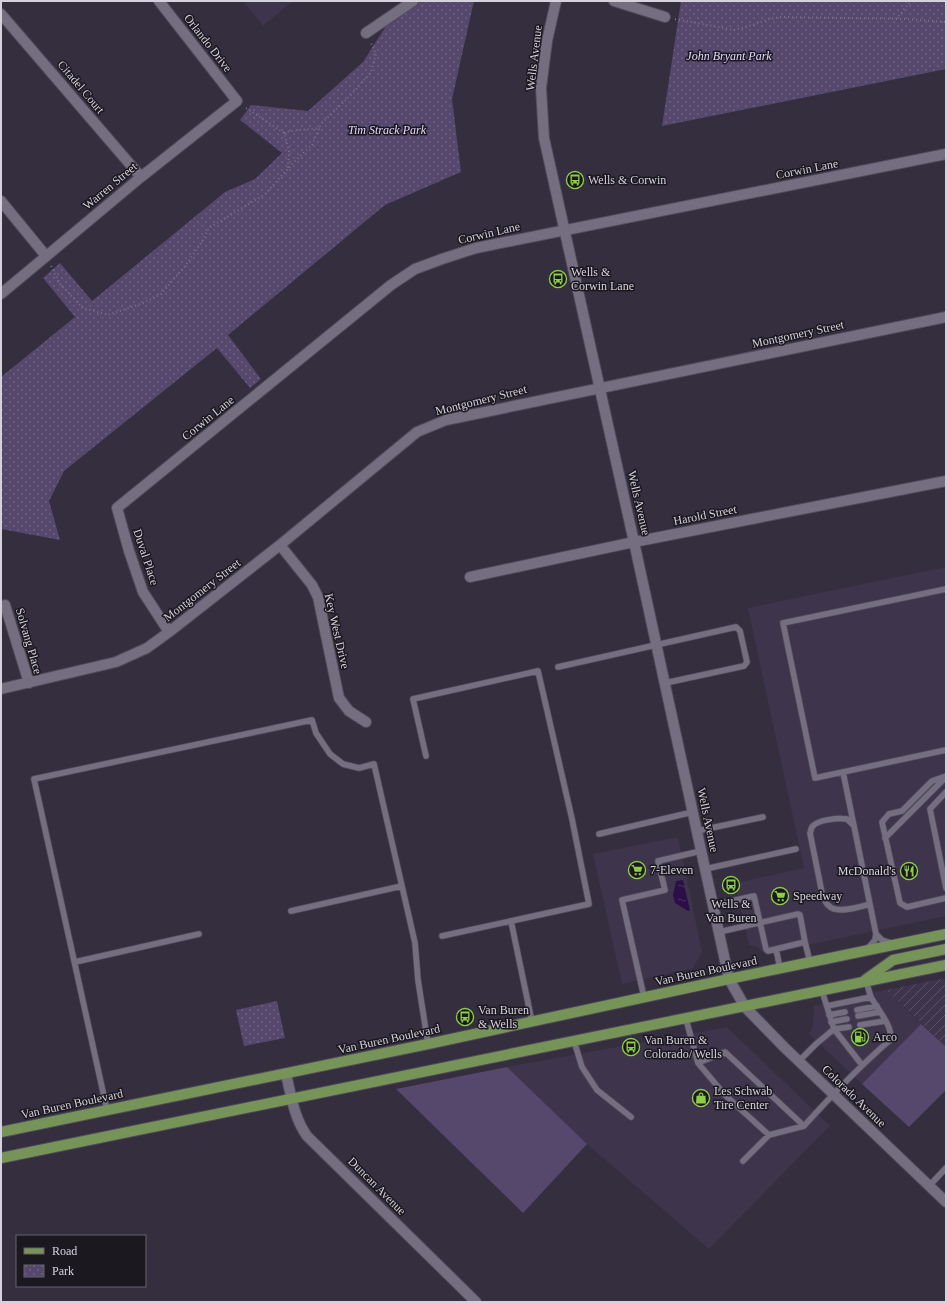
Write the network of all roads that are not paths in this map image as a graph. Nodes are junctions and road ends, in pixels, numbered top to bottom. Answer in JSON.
{"nodes":[{"id":1,"x":159,"y":1,"type":"edge"},
{"id":2,"x":413,"y":1,"type":"edge"},
{"id":3,"x":556,"y":1,"type":"edge"},
{"id":4,"x":614,"y":1,"type":"edge"},
{"id":5,"x":1,"y":14,"type":"edge"},
{"id":6,"x":665,"y":17,"type":"road end"},
{"id":7,"x":366,"y":33,"type":"road end"},
{"id":8,"x":237,"y":101,"type":"joint"},
{"id":9,"x":946,"y":154,"type":"edge"},
{"id":10,"x":141,"y":177,"type":"junction"},
{"id":11,"x":1,"y":201,"type":"edge"},
{"id":12,"x":564,"y":231,"type":"junction"},
{"id":13,"x":46,"y":256,"type":"junction"},
{"id":14,"x":1,"y":294,"type":"edge"},
{"id":15,"x":946,"y":317,"type":"edge"},
{"id":16,"x":599,"y":388,"type":"junction"},
{"id":17,"x":946,"y":481,"type":"edge"},
{"id":18,"x":117,"y":508,"type":"joint"},
{"id":19,"x":634,"y":542,"type":"junction"},
{"id":20,"x":280,"y":545,"type":"junction"},
{"id":21,"x":470,"y":577,"type":"dead end"},
{"id":22,"x":946,"y":589,"type":"edge"},
{"id":23,"x":5,"y":605,"type":"dead end"},
{"id":24,"x":169,"y":632,"type":"junction"},
{"id":25,"x":656,"y":644,"type":"junction"},
{"id":26,"x":558,"y":667,"type":"dead end"},
{"id":27,"x":28,"y":683,"type":"junction"},
{"id":28,"x":665,"y":683,"type":"junction"},
{"id":29,"x":1,"y":689,"type":"edge"},
{"id":30,"x":366,"y":722,"type":"dead end"},
{"id":31,"x":946,"y":750,"type":"edge"},
{"id":32,"x":426,"y":756,"type":"dead end"},
{"id":33,"x":843,"y":772,"type":"junction"},
{"id":34,"x":946,"y":776,"type":"edge"},
{"id":35,"x":946,"y":792,"type":"edge"},
{"id":36,"x":693,"y":812,"type":"junction"},
{"id":37,"x":763,"y":817,"type":"dead end"},
{"id":38,"x":854,"y":827,"type":"junction"},
{"id":39,"x":697,"y":831,"type":"junction"},
{"id":40,"x":599,"y":834,"type":"dead end"},
{"id":41,"x":885,"y":838,"type":"junction"},
{"id":42,"x":796,"y":849,"type":"dead end"},
{"id":43,"x":701,"y":851,"type":"junction"},
{"id":44,"x":705,"y":870,"type":"junction"},
{"id":45,"x":402,"y":886,"type":"junction"},
{"id":46,"x":946,"y":888,"type":"edge"},
{"id":47,"x":946,"y":898,"type":"edge"},
{"id":48,"x":870,"y":904,"type":"junction"},
{"id":49,"x":713,"y":905,"type":"junction"},
{"id":50,"x":291,"y":911,"type":"dead end"},
{"id":51,"x":511,"y":920,"type":"junction"},
{"id":52,"x":760,"y":922,"type":"junction"},
{"id":53,"x":719,"y":932,"type":"junction"},
{"id":54,"x":199,"y":934,"type":"dead end"},
{"id":55,"x":876,"y":934,"type":"junction"},
{"id":56,"x":946,"y":934,"type":"edge"},
{"id":57,"x":442,"y":936,"type":"dead end"},
{"id":58,"x":806,"y":942,"type":"junction"},
{"id":59,"x":897,"y":944,"type":"junction"},
{"id":60,"x":776,"y":949,"type":"junction"},
{"id":61,"x":946,"y":949,"type":"edge"},
{"id":62,"x":865,"y":950,"type":"junction"},
{"id":63,"x":74,"y":962,"type":"junction"},
{"id":64,"x":810,"y":962,"type":"junction"},
{"id":65,"x":946,"y":965,"type":"edge"},
{"id":66,"x":780,"y":968,"type":"junction"},
{"id":67,"x":729,"y":979,"type":"junction"},
{"id":68,"x":864,"y":982,"type":"junction"},
{"id":69,"x":822,"y":991,"type":"junction"},
{"id":70,"x":644,"y":997,"type":"junction"},
{"id":71,"x":871,"y":997,"type":"junction"},
{"id":72,"x":827,"y":1006,"type":"junction"},
{"id":73,"x":877,"y":1006,"type":"junction"},
{"id":74,"x":745,"y":1007,"type":"junction"},
{"id":75,"x":856,"y":1010,"type":"dead end"},
{"id":76,"x":845,"y":1012,"type":"dead end"},
{"id":77,"x":880,"y":1012,"type":"junction"},
{"id":78,"x":829,"y":1015,"type":"junction"},
{"id":79,"x":858,"y":1016,"type":"dead end"},
{"id":80,"x":686,"y":1019,"type":"junction"},
{"id":81,"x":847,"y":1019,"type":"dead end"},
{"id":82,"x":885,"y":1021,"type":"junction"},
{"id":83,"x":532,"y":1022,"type":"junction"},
{"id":84,"x":831,"y":1022,"type":"junction"},
{"id":85,"x":860,"y":1025,"type":"dead end"},
{"id":86,"x":849,"y":1027,"type":"dead end"},
{"id":87,"x":834,"y":1029,"type":"junction"},
{"id":88,"x":574,"y":1041,"type":"junction"},
{"id":89,"x":428,"y":1044,"type":"junction"},
{"id":90,"x":799,"y":1061,"type":"junction"},
{"id":91,"x":698,"y":1063,"type":"junction"},
{"id":92,"x":862,"y":1064,"type":"junction"},
{"id":93,"x":286,"y":1074,"type":"junction"},
{"id":94,"x":833,"y":1093,"type":"junction"},
{"id":95,"x":292,"y":1098,"type":"junction"},
{"id":96,"x":107,"y":1110,"type":"junction"},
{"id":97,"x":631,"y":1117,"type":"dead end"},
{"id":98,"x":804,"y":1126,"type":"junction"},
{"id":99,"x":1,"y":1132,"type":"edge"},
{"id":100,"x":769,"y":1135,"type":"junction"},
{"id":101,"x":1,"y":1158,"type":"edge"},
{"id":102,"x":743,"y":1161,"type":"dead end"},
{"id":103,"x":946,"y":1168,"type":"edge"},
{"id":104,"x":929,"y":1186,"type":"junction"},
{"id":105,"x":946,"y":1202,"type":"edge"},
{"id":106,"x":473,"y":1301,"type":"edge"}],
"edges":[{"from":1,"to":8,"type":"street","name":"Orlando Drive"},
{"from":2,"to":7,"type":"street"},
{"from":3,"to":12,"type":"street","name":"Wells Avenue"},
{"from":4,"to":6,"type":"street"},
{"from":5,"to":10,"type":"street","name":"Citadel Court"},
{"from":8,"to":10,"type":"street","name":"Warren Street"},
{"from":9,"to":12,"type":"street","name":"Corwin Lane"},
{"from":10,"to":13,"type":"street","name":"Warren Street"},
{"from":11,"to":13,"type":"street"},
{"from":12,"to":16,"type":"street","name":"Wells Avenue"},
{"from":12,"to":18,"type":"street","name":"Corwin Lane"},
{"from":13,"to":14,"type":"street","name":"Warren Street"},
{"from":15,"to":16,"type":"street","name":"Montgomery Street"},
{"from":16,"to":19,"type":"street","name":"Wells Avenue"},
{"from":16,"to":20,"type":"street","name":"Montgomery Street"},
{"from":17,"to":19,"type":"street","name":"Harold Street"},
{"from":18,"to":24,"type":"street","name":"Duval Place"},
{"from":19,"to":21,"type":"street","name":"Harold Street"},
{"from":19,"to":25,"type":"street","name":"Wells Avenue"},
{"from":20,"to":24,"type":"street","name":"Montgomery Street"},
{"from":20,"to":30,"type":"street","name":"Key West Drive"},
{"from":22,"to":33,"type":"lane"},
{"from":23,"to":27,"type":"street","name":"Solvang Place"},
{"from":24,"to":27,"type":"street","name":"Montgomery Street"},
{"from":25,"to":26,"type":"lane"},
{"from":25,"to":28,"type":"street","name":"Wells Avenue"},
{"from":25,"to":28,"type":"lane"},
{"from":27,"to":29,"type":"street","name":"Montgomery Street"},
{"from":28,"to":36,"type":"street","name":"Wells Avenue"},
{"from":31,"to":33,"type":"lane"},
{"from":32,"to":51,"type":"lane"},
{"from":33,"to":38,"type":"lane"},
{"from":34,"to":41,"type":"lane"},
{"from":34,"to":41,"type":"lane"},
{"from":35,"to":46,"type":"lane"},
{"from":36,"to":39,"type":"street","name":"Wells Avenue"},
{"from":36,"to":40,"type":"lane"},
{"from":37,"to":39,"type":"lane"},
{"from":38,"to":48,"type":"lane"},
{"from":38,"to":48,"type":"lane"},
{"from":39,"to":43,"type":"street","name":"Wells Avenue"},
{"from":41,"to":47,"type":"lane"},
{"from":42,"to":44,"type":"lane"},
{"from":43,"to":44,"type":"street","name":"Wells Avenue"},
{"from":43,"to":70,"type":"lane"},
{"from":44,"to":49,"type":"street","name":"Wells Avenue"},
{"from":45,"to":50,"type":"lane"},
{"from":45,"to":63,"type":"lane"},
{"from":45,"to":89,"type":"lane"},
{"from":48,"to":55,"type":"lane"},
{"from":49,"to":52,"type":"lane"},
{"from":49,"to":53,"type":"street","name":"Wells Avenue"},
{"from":51,"to":57,"type":"lane"},
{"from":51,"to":83,"type":"lane"},
{"from":52,"to":53,"type":"lane"},
{"from":52,"to":58,"type":"lane"},
{"from":52,"to":60,"type":"lane"},
{"from":53,"to":67,"type":"street","name":"Wells Avenue"},
{"from":54,"to":63,"type":"lane"},
{"from":55,"to":59,"type":"lane"},
{"from":55,"to":62,"type":"lane"},
{"from":56,"to":59,"type":"main road","name":"Van Buren Boulevard"},
{"from":58,"to":60,"type":"lane"},
{"from":58,"to":64,"type":"lane"},
{"from":59,"to":62,"type":"main road","name":"Van Buren Boulevard"},
{"from":60,"to":66,"type":"lane"},
{"from":61,"to":68,"type":"main road"},
{"from":62,"to":64,"type":"main road","name":"Van Buren Boulevard"},
{"from":63,"to":96,"type":"lane"},
{"from":64,"to":66,"type":"main road","name":"Van Buren Boulevard"},
{"from":65,"to":68,"type":"main road"},
{"from":66,"to":67,"type":"main road","name":"Van Buren Boulevard"},
{"from":67,"to":70,"type":"main road","name":"Van Buren Boulevard"},
{"from":67,"to":74,"type":"street","name":"Wells Avenue"},
{"from":68,"to":69,"type":"main road"},
{"from":68,"to":71,"type":"lane"},
{"from":69,"to":72,"type":"lane"},
{"from":69,"to":74,"type":"main road"},
{"from":70,"to":83,"type":"main road","name":"Van Buren Boulevard"},
{"from":71,"to":72,"type":"lane"},
{"from":71,"to":73,"type":"lane"},
{"from":72,"to":78,"type":"lane"},
{"from":73,"to":75,"type":"lane"},
{"from":73,"to":77,"type":"lane"},
{"from":74,"to":80,"type":"main road"},
{"from":74,"to":90,"type":"street","name":"Colorado Avenue"},
{"from":76,"to":78,"type":"lane"},
{"from":77,"to":79,"type":"lane"},
{"from":77,"to":82,"type":"lane"},
{"from":78,"to":84,"type":"lane"},
{"from":80,"to":88,"type":"main road"},
{"from":80,"to":91,"type":"lane"},
{"from":81,"to":84,"type":"lane"},
{"from":82,"to":85,"type":"lane"},
{"from":82,"to":92,"type":"lane"},
{"from":83,"to":89,"type":"main road","name":"Van Buren Boulevard"},
{"from":84,"to":87,"type":"lane"},
{"from":86,"to":87,"type":"lane"},
{"from":87,"to":90,"type":"lane"},
{"from":87,"to":92,"type":"lane"},
{"from":88,"to":95,"type":"main road"},
{"from":88,"to":97,"type":"lane"},
{"from":89,"to":93,"type":"main road","name":"Van Buren Boulevard"},
{"from":90,"to":94,"type":"street","name":"Colorado Avenue"},
{"from":91,"to":98,"type":"lane"},
{"from":91,"to":100,"type":"lane"},
{"from":92,"to":94,"type":"lane"},
{"from":93,"to":95,"type":"street","name":"Duncan Avenue"},
{"from":93,"to":96,"type":"main road","name":"Van Buren Boulevard"},
{"from":94,"to":98,"type":"lane"},
{"from":94,"to":104,"type":"street","name":"Colorado Avenue"},
{"from":95,"to":101,"type":"main road"},
{"from":95,"to":106,"type":"street","name":"Duncan Avenue"},
{"from":96,"to":99,"type":"main road","name":"Van Buren Boulevard"},
{"from":98,"to":100,"type":"lane"},
{"from":100,"to":102,"type":"lane"},
{"from":103,"to":104,"type":"lane"},
{"from":104,"to":105,"type":"street","name":"Colorado Avenue"}]}
